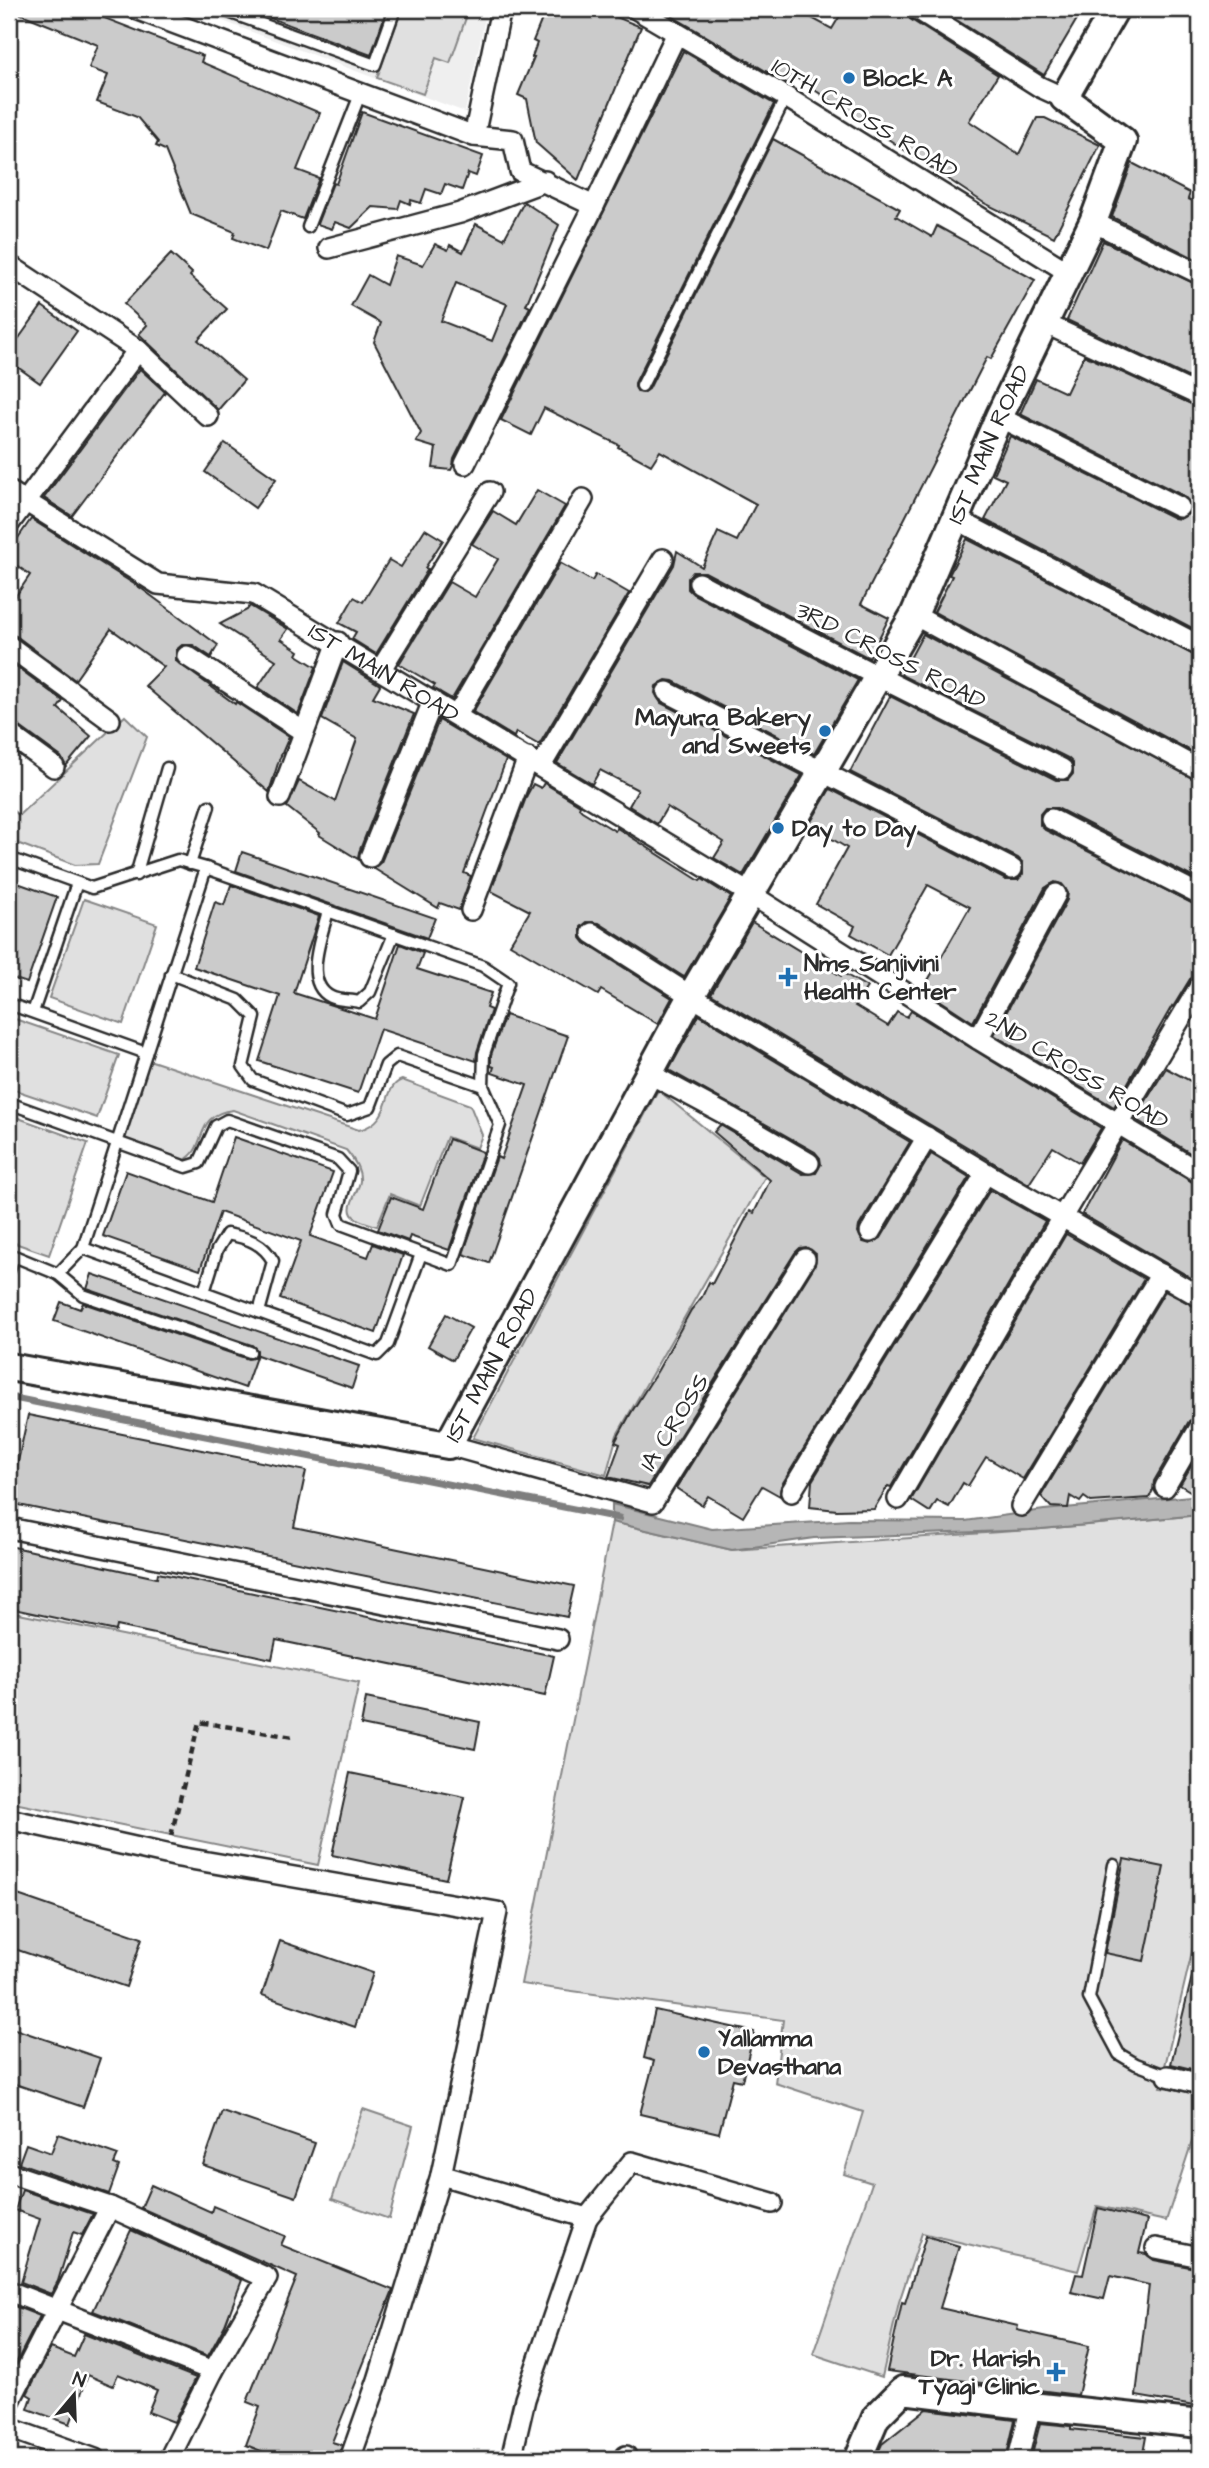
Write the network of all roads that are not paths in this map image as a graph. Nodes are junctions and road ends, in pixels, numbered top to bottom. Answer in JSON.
{"nodes":[{"id":1,"x":136,"y":9,"type":"edge"},
{"id":2,"x":220,"y":9,"type":"edge"},
{"id":3,"x":395,"y":9,"type":"edge"},
{"id":4,"x":501,"y":9,"type":"edge"},
{"id":5,"x":636,"y":9,"type":"edge"},
{"id":6,"x":917,"y":9,"type":"edge"},
{"id":7,"x":1115,"y":9,"type":"edge"},
{"id":8,"x":676,"y":35,"type":"junction"},
{"id":9,"x":361,"y":92,"type":"junction"},
{"id":10,"x":786,"y":97,"type":"junction"},
{"id":11,"x":1064,"y":98,"type":"junction"},
{"id":12,"x":474,"y":136,"type":"junction"},
{"id":13,"x":545,"y":181,"type":"junction"},
{"id":14,"x":594,"y":206,"type":"junction"},
{"id":15,"x":1093,"y":222,"type":"junction"},
{"id":16,"x":308,"y":227,"type":"dead end"},
{"id":17,"x":329,"y":248,"type":"dead end"},
{"id":18,"x":9,"y":265,"type":"edge"},
{"id":19,"x":1068,"y":272,"type":"junction"},
{"id":20,"x":1200,"y":274,"type":"edge"},
{"id":21,"x":1044,"y":323,"type":"junction"},
{"id":22,"x":138,"y":350,"type":"junction"},
{"id":23,"x":642,"y":386,"type":"dead end"},
{"id":24,"x":1200,"y":396,"type":"edge"},
{"id":25,"x":208,"y":416,"type":"dead end"},
{"id":26,"x":999,"y":417,"type":"junction"},
{"id":27,"x":465,"y":464,"type":"dead end"},
{"id":28,"x":489,"y":492,"type":"dead end"},
{"id":29,"x":17,"y":496,"type":"edge"},
{"id":30,"x":583,"y":499,"type":"dead end"},
{"id":31,"x":1180,"y":508,"type":"dead end"},
{"id":32,"x":956,"y":519,"type":"junction"},
{"id":33,"x":9,"y":524,"type":"edge"},
{"id":34,"x":663,"y":559,"type":"dead end"},
{"id":35,"x":699,"y":583,"type":"dead end"},
{"id":36,"x":914,"y":615,"type":"junction"},
{"id":37,"x":338,"y":642,"type":"junction"},
{"id":38,"x":9,"y":646,"type":"edge"},
{"id":39,"x":1200,"y":646,"type":"edge"},
{"id":40,"x":187,"y":656,"type":"dead end"},
{"id":41,"x":381,"y":669,"type":"junction"},
{"id":42,"x":879,"y":677,"type":"junction"},
{"id":43,"x":667,"y":692,"type":"dead end"},
{"id":44,"x":433,"y":701,"type":"junction"},
{"id":45,"x":457,"y":715,"type":"junction"},
{"id":46,"x":110,"y":720,"type":"dead end"},
{"id":47,"x":304,"y":732,"type":"junction"},
{"id":48,"x":9,"y":734,"type":"edge"},
{"id":49,"x":534,"y":762,"type":"junction"},
{"id":50,"x":54,"y":766,"type":"dead end"},
{"id":51,"x":167,"y":768,"type":"dead end"},
{"id":52,"x":1062,"y":769,"type":"dead end"},
{"id":53,"x":1200,"y":769,"type":"edge"},
{"id":54,"x":823,"y":773,"type":"junction"},
{"id":55,"x":280,"y":797,"type":"dead end"},
{"id":56,"x":209,"y":806,"type":"dead end"},
{"id":57,"x":1051,"y":819,"type":"dead end"},
{"id":58,"x":370,"y":857,"type":"dead end"},
{"id":59,"x":9,"y":859,"type":"edge"},
{"id":60,"x":190,"y":864,"type":"junction"},
{"id":61,"x":206,"y":868,"type":"junction"},
{"id":62,"x":1012,"y":869,"type":"dead end"},
{"id":63,"x":136,"y":875,"type":"junction"},
{"id":64,"x":77,"y":883,"type":"junction"},
{"id":65,"x":1056,"y":894,"type":"dead end"},
{"id":66,"x":752,"y":895,"type":"junction"},
{"id":67,"x":1200,"y":895,"type":"edge"},
{"id":68,"x":471,"y":909,"type":"dead end"},
{"id":69,"x":328,"y":911,"type":"junction"},
{"id":70,"x":592,"y":933,"type":"dead end"},
{"id":71,"x":394,"y":934,"type":"junction"},
{"id":72,"x":172,"y":974,"type":"junction"},
{"id":73,"x":1200,"y":986,"type":"edge"},
{"id":74,"x":691,"y":996,"type":"junction"},
{"id":75,"x":9,"y":1004,"type":"edge"},
{"id":76,"x":33,"y":1012,"type":"junction"},
{"id":77,"x":978,"y":1039,"type":"junction"},
{"id":78,"x":146,"y":1053,"type":"junction"},
{"id":79,"x":648,"y":1073,"type":"junction"},
{"id":80,"x":483,"y":1086,"type":"junction"},
{"id":81,"x":9,"y":1103,"type":"edge"},
{"id":82,"x":1119,"y":1123,"type":"junction"},
{"id":83,"x":927,"y":1137,"type":"junction"},
{"id":84,"x":117,"y":1141,"type":"junction"},
{"id":85,"x":809,"y":1163,"type":"dead end"},
{"id":86,"x":986,"y":1173,"type":"junction"},
{"id":87,"x":1200,"y":1173,"type":"edge"},
{"id":88,"x":1062,"y":1217,"type":"junction"},
{"id":89,"x":870,"y":1232,"type":"dead end"},
{"id":90,"x":83,"y":1248,"type":"junction"},
{"id":91,"x":421,"y":1254,"type":"junction"},
{"id":92,"x":11,"y":1255,"type":"edge"},
{"id":93,"x":805,"y":1259,"type":"dead end"},
{"id":94,"x":9,"y":1270,"type":"edge"},
{"id":95,"x":58,"y":1274,"type":"junction"},
{"id":96,"x":1161,"y":1274,"type":"junction"},
{"id":97,"x":204,"y":1292,"type":"junction"},
{"id":98,"x":1200,"y":1297,"type":"edge"},
{"id":99,"x":259,"y":1312,"type":"junction"},
{"id":100,"x":250,"y":1352,"type":"dead end"},
{"id":101,"x":9,"y":1367,"type":"edge"},
{"id":102,"x":1200,"y":1427,"type":"edge"},
{"id":103,"x":447,"y":1445,"type":"junction"},
{"id":104,"x":1165,"y":1487,"type":"dead end"},
{"id":105,"x":791,"y":1492,"type":"dead end"},
{"id":106,"x":898,"y":1499,"type":"dead end"},
{"id":107,"x":1021,"y":1506,"type":"dead end"},
{"id":108,"x":9,"y":1528,"type":"edge"},
{"id":109,"x":558,"y":1639,"type":"dead end"},
{"id":110,"x":9,"y":1819,"type":"edge"},
{"id":111,"x":1114,"y":1865,"type":"dead end"},
{"id":112,"x":1168,"y":2076,"type":"joint"},
{"id":113,"x":1200,"y":2084,"type":"edge"},
{"id":114,"x":9,"y":2173,"type":"edge"},
{"id":115,"x":441,"y":2175,"type":"junction"},
{"id":116,"x":772,"y":2203,"type":"dead end"},
{"id":117,"x":110,"y":2207,"type":"junction"},
{"id":118,"x":587,"y":2218,"type":"junction"},
{"id":119,"x":1156,"y":2248,"type":"dead end"},
{"id":120,"x":1200,"y":2257,"type":"edge"},
{"id":121,"x":9,"y":2291,"type":"edge"},
{"id":122,"x":58,"y":2311,"type":"junction"},
{"id":123,"x":213,"y":2371,"type":"junction"},
{"id":124,"x":9,"y":2403,"type":"edge"},
{"id":125,"x":1031,"y":2406,"type":"junction"},
{"id":126,"x":1200,"y":2424,"type":"edge"},
{"id":127,"x":9,"y":2428,"type":"edge"},
{"id":128,"x":95,"y":2459,"type":"edge"},
{"id":129,"x":169,"y":2459,"type":"edge"},
{"id":130,"x":350,"y":2459,"type":"edge"},
{"id":131,"x":511,"y":2459,"type":"edge"},
{"id":132,"x":858,"y":2459,"type":"edge"},
{"id":133,"x":1018,"y":2459,"type":"edge"}],
"edges":[{"from":1,"to":9,"type":"street"},
{"from":2,"to":3,"type":"lane"},
{"from":4,"to":12,"type":"street"},
{"from":5,"to":8,"type":"street","name":"10TH CROSS ROAD"},
{"from":6,"to":11,"type":"street"},
{"from":7,"to":11,"type":"street"},
{"from":8,"to":10,"type":"street","name":"10TH CROSS ROAD"},
{"from":8,"to":14,"type":"street"},
{"from":9,"to":12,"type":"street"},
{"from":9,"to":16,"type":"lane"},
{"from":10,"to":19,"type":"street","name":"10TH CROSS ROAD"},
{"from":10,"to":23,"type":"lane"},
{"from":11,"to":15,"type":"street","name":"1ST MAIN ROAD"},
{"from":12,"to":13,"type":"street"},
{"from":13,"to":14,"type":"street"},
{"from":13,"to":17,"type":"street"},
{"from":14,"to":27,"type":"street"},
{"from":15,"to":19,"type":"street","name":"1ST MAIN ROAD"},
{"from":15,"to":20,"type":"street"},
{"from":18,"to":22,"type":"street"},
{"from":19,"to":21,"type":"street","name":"1ST MAIN ROAD"},
{"from":21,"to":24,"type":"street"},
{"from":21,"to":26,"type":"street","name":"1ST MAIN ROAD"},
{"from":22,"to":25,"type":"street"},
{"from":22,"to":29,"type":"street"},
{"from":26,"to":31,"type":"street"},
{"from":26,"to":32,"type":"street","name":"1ST MAIN ROAD"},
{"from":28,"to":41,"type":"street"},
{"from":29,"to":33,"type":"street"},
{"from":29,"to":37,"type":"street","name":"1ST MAIN ROAD"},
{"from":30,"to":45,"type":"street"},
{"from":32,"to":36,"type":"street","name":"1ST MAIN ROAD"},
{"from":32,"to":39,"type":"street"},
{"from":34,"to":49,"type":"street"},
{"from":35,"to":42,"type":"street","name":"3RD CROSS ROAD"},
{"from":36,"to":42,"type":"street","name":"1ST MAIN ROAD"},
{"from":36,"to":53,"type":"street"},
{"from":37,"to":41,"type":"street","name":"1ST MAIN ROAD"},
{"from":37,"to":47,"type":"street"},
{"from":38,"to":46,"type":"street"},
{"from":40,"to":47,"type":"street"},
{"from":41,"to":44,"type":"street","name":"1ST MAIN ROAD"},
{"from":42,"to":52,"type":"street","name":"3RD CROSS ROAD"},
{"from":42,"to":54,"type":"street","name":"1ST MAIN ROAD"},
{"from":43,"to":54,"type":"street"},
{"from":44,"to":45,"type":"street","name":"1ST MAIN ROAD"},
{"from":44,"to":58,"type":"street"},
{"from":45,"to":49,"type":"street","name":"1ST MAIN ROAD"},
{"from":47,"to":55,"type":"street"},
{"from":48,"to":50,"type":"street"},
{"from":49,"to":66,"type":"street","name":"1ST MAIN ROAD"},
{"from":49,"to":68,"type":"street"},
{"from":51,"to":63,"type":"lane"},
{"from":54,"to":62,"type":"street"},
{"from":54,"to":66,"type":"street","name":"1ST MAIN ROAD"},
{"from":56,"to":60,"type":"lane"},
{"from":57,"to":67,"type":"street"},
{"from":59,"to":64,"type":"lane"},
{"from":60,"to":61,"type":"lane"},
{"from":60,"to":63,"type":"lane"},
{"from":61,"to":69,"type":"lane"},
{"from":61,"to":72,"type":"lane"},
{"from":63,"to":64,"type":"lane"},
{"from":64,"to":76,"type":"lane"},
{"from":65,"to":77,"type":"street"},
{"from":66,"to":74,"type":"street","name":"1ST MAIN ROAD"},
{"from":66,"to":77,"type":"street","name":"2ND CROSS ROAD"},
{"from":69,"to":71,"type":"lane"},
{"from":69,"to":71,"type":"lane"},
{"from":70,"to":74,"type":"street"},
{"from":71,"to":80,"type":"lane"},
{"from":72,"to":78,"type":"lane"},
{"from":72,"to":80,"type":"lane"},
{"from":73,"to":82,"type":"street"},
{"from":74,"to":79,"type":"street","name":"1ST MAIN ROAD"},
{"from":74,"to":83,"type":"street"},
{"from":75,"to":76,"type":"lane"},
{"from":76,"to":78,"type":"lane"},
{"from":77,"to":82,"type":"street","name":"2ND CROSS ROAD"},
{"from":78,"to":84,"type":"lane"},
{"from":79,"to":85,"type":"street"},
{"from":79,"to":103,"type":"street","name":"1ST MAIN ROAD"},
{"from":80,"to":91,"type":"lane"},
{"from":81,"to":84,"type":"lane"},
{"from":82,"to":87,"type":"street","name":"2ND CROSS ROAD"},
{"from":82,"to":88,"type":"street"},
{"from":83,"to":86,"type":"street"},
{"from":83,"to":89,"type":"street"},
{"from":84,"to":90,"type":"lane"},
{"from":84,"to":91,"type":"lane"},
{"from":86,"to":88,"type":"street"},
{"from":86,"to":105,"type":"street"},
{"from":88,"to":96,"type":"street"},
{"from":88,"to":106,"type":"street"},
{"from":90,"to":95,"type":"lane"},
{"from":90,"to":97,"type":"lane"},
{"from":91,"to":99,"type":"lane"},
{"from":92,"to":94,"type":"lane"},
{"from":92,"to":95,"type":"lane"},
{"from":93,"to":103,"type":"street","name":"1A CROSS"},
{"from":95,"to":100,"type":"lane"},
{"from":96,"to":98,"type":"street"},
{"from":96,"to":107,"type":"street"},
{"from":97,"to":99,"type":"lane"},
{"from":97,"to":99,"type":"lane"},
{"from":101,"to":103,"type":"street","name":"1ST MAIN ROAD"},
{"from":102,"to":104,"type":"street"},
{"from":108,"to":109,"type":"street"},
{"from":110,"to":115,"type":"street"},
{"from":111,"to":112,"type":"lane"},
{"from":112,"to":113,"type":"street"},
{"from":114,"to":117,"type":"street"},
{"from":115,"to":118,"type":"street"},
{"from":115,"to":130,"type":"street"},
{"from":116,"to":118,"type":"street"},
{"from":117,"to":122,"type":"street"},
{"from":117,"to":123,"type":"street"},
{"from":118,"to":131,"type":"street"},
{"from":119,"to":120,"type":"street"},
{"from":121,"to":122,"type":"street"},
{"from":122,"to":123,"type":"street"},
{"from":122,"to":124,"type":"street"},
{"from":123,"to":129,"type":"street"},
{"from":125,"to":126,"type":"street"},
{"from":125,"to":132,"type":"street"},
{"from":125,"to":133,"type":"street"},
{"from":127,"to":128,"type":"street"}]}
